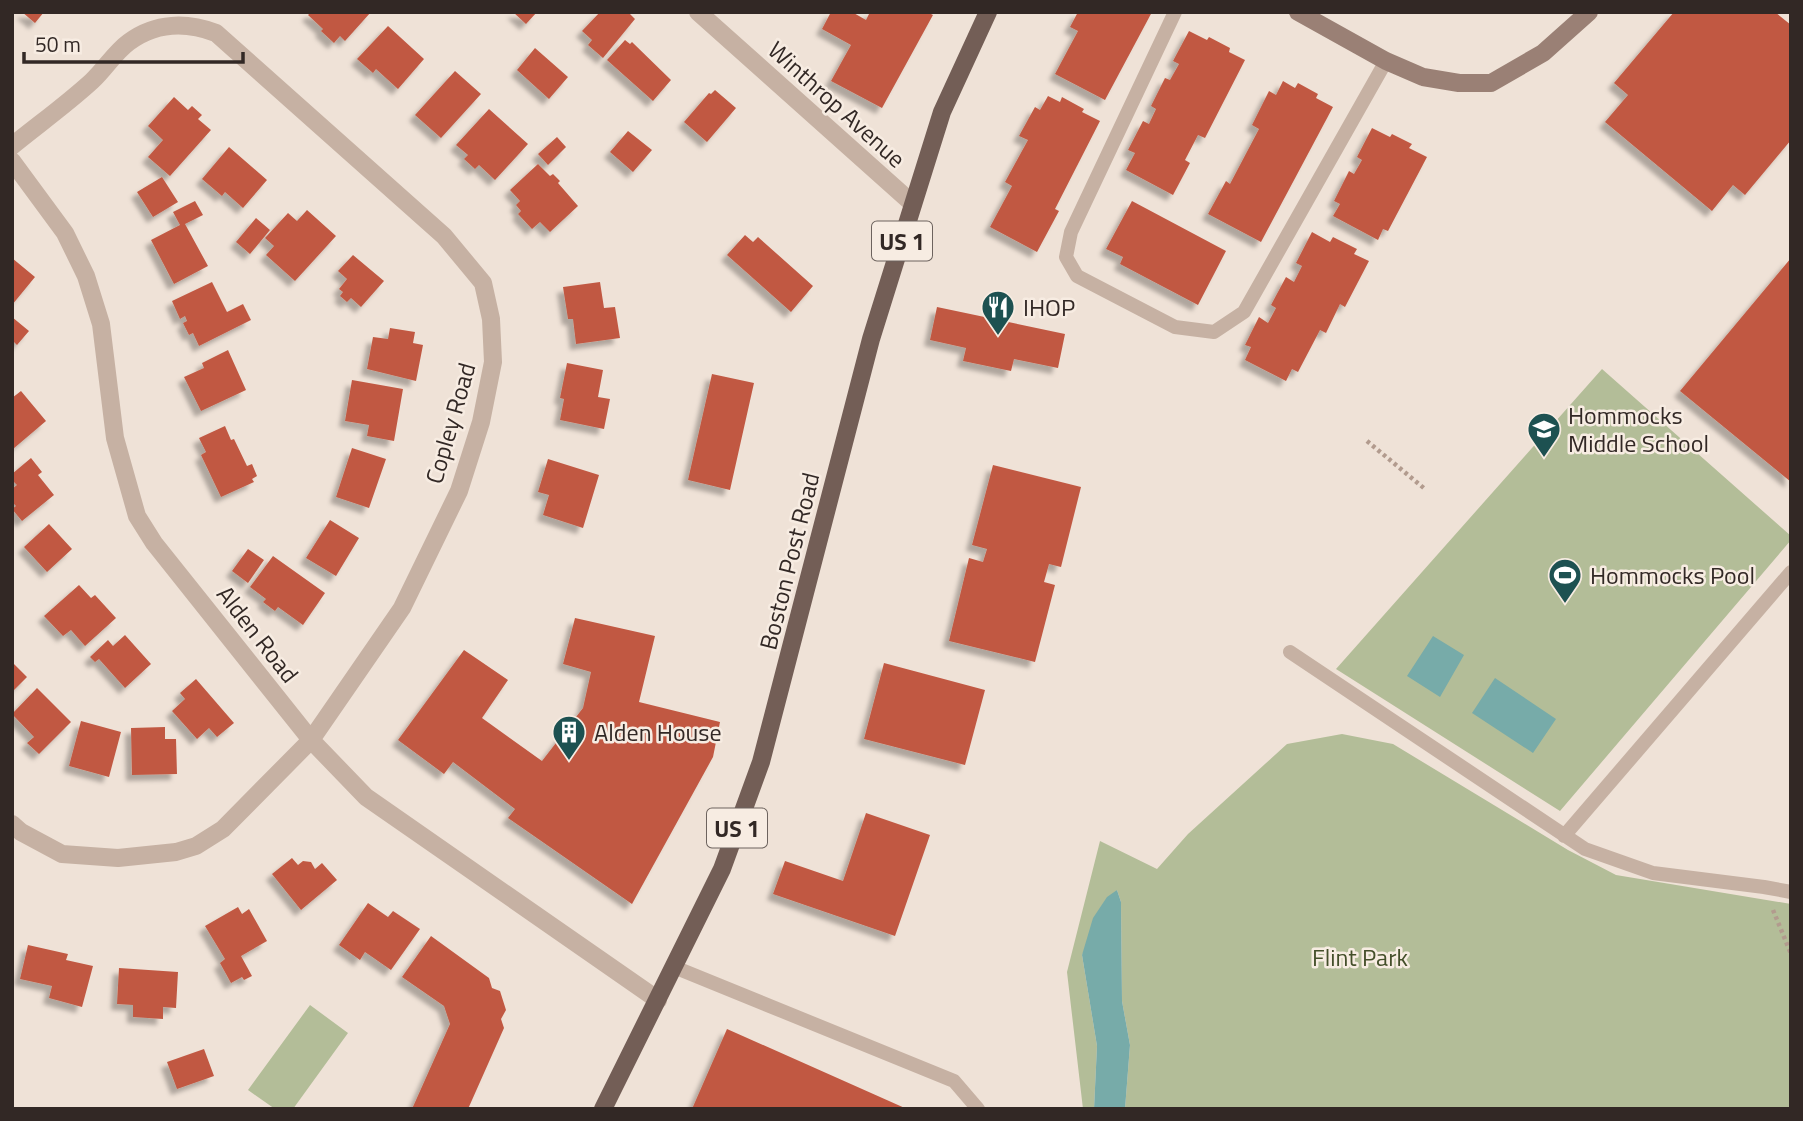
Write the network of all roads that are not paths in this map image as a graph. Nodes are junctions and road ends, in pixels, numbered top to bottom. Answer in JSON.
{"nodes":[{"id":1,"x":698,"y":12,"type":"edge"},
{"id":2,"x":988,"y":12,"type":"edge"},
{"id":3,"x":1175,"y":12,"type":"edge"},
{"id":4,"x":1298,"y":12,"type":"edge"},
{"id":5,"x":1589,"y":12,"type":"edge"},
{"id":6,"x":1386,"y":61,"type":"junction"},
{"id":7,"x":12,"y":146,"type":"edge"},
{"id":8,"x":12,"y":161,"type":"edge"},
{"id":9,"x":913,"y":204,"type":"junction"},
{"id":10,"x":1791,"y":572,"type":"edge"},
{"id":11,"x":1290,"y":652,"type":"dead end"},
{"id":12,"x":311,"y":740,"type":"junction"},
{"id":13,"x":12,"y":824,"type":"edge"},
{"id":14,"x":1564,"y":836,"type":"junction"},
{"id":15,"x":1791,"y":892,"type":"edge"},
{"id":16,"x":674,"y":967,"type":"junction"},
{"id":17,"x":658,"y":1000,"type":"junction"},
{"id":18,"x":603,"y":1109,"type":"edge"},
{"id":19,"x":978,"y":1109,"type":"edge"}],
"edges":[{"from":1,"to":9,"type":"street","name":"Winthrop Avenue"},
{"from":2,"to":9,"type":"main road","name":"Boston Post Road","number":"US 1"},
{"from":3,"to":6,"type":"lane"},
{"from":4,"to":6,"type":"street"},
{"from":5,"to":6,"type":"street"},
{"from":7,"to":12,"type":"street","name":"Copley Road"},
{"from":8,"to":12,"type":"street","name":"Alden Road"},
{"from":9,"to":16,"type":"main road","name":"Boston Post Road","number":"US 1"},
{"from":10,"to":14,"type":"lane"},
{"from":11,"to":14,"type":"lane"},
{"from":12,"to":13,"type":"street","name":"Copley Road"},
{"from":12,"to":17,"type":"street","name":"Alden Road"},
{"from":14,"to":15,"type":"lane"},
{"from":16,"to":17,"type":"main road","name":"Boston Post Road","number":"US 1"},
{"from":16,"to":19,"type":"lane"},
{"from":17,"to":18,"type":"main road","name":"Boston Post Road","number":"US 1"}]}
